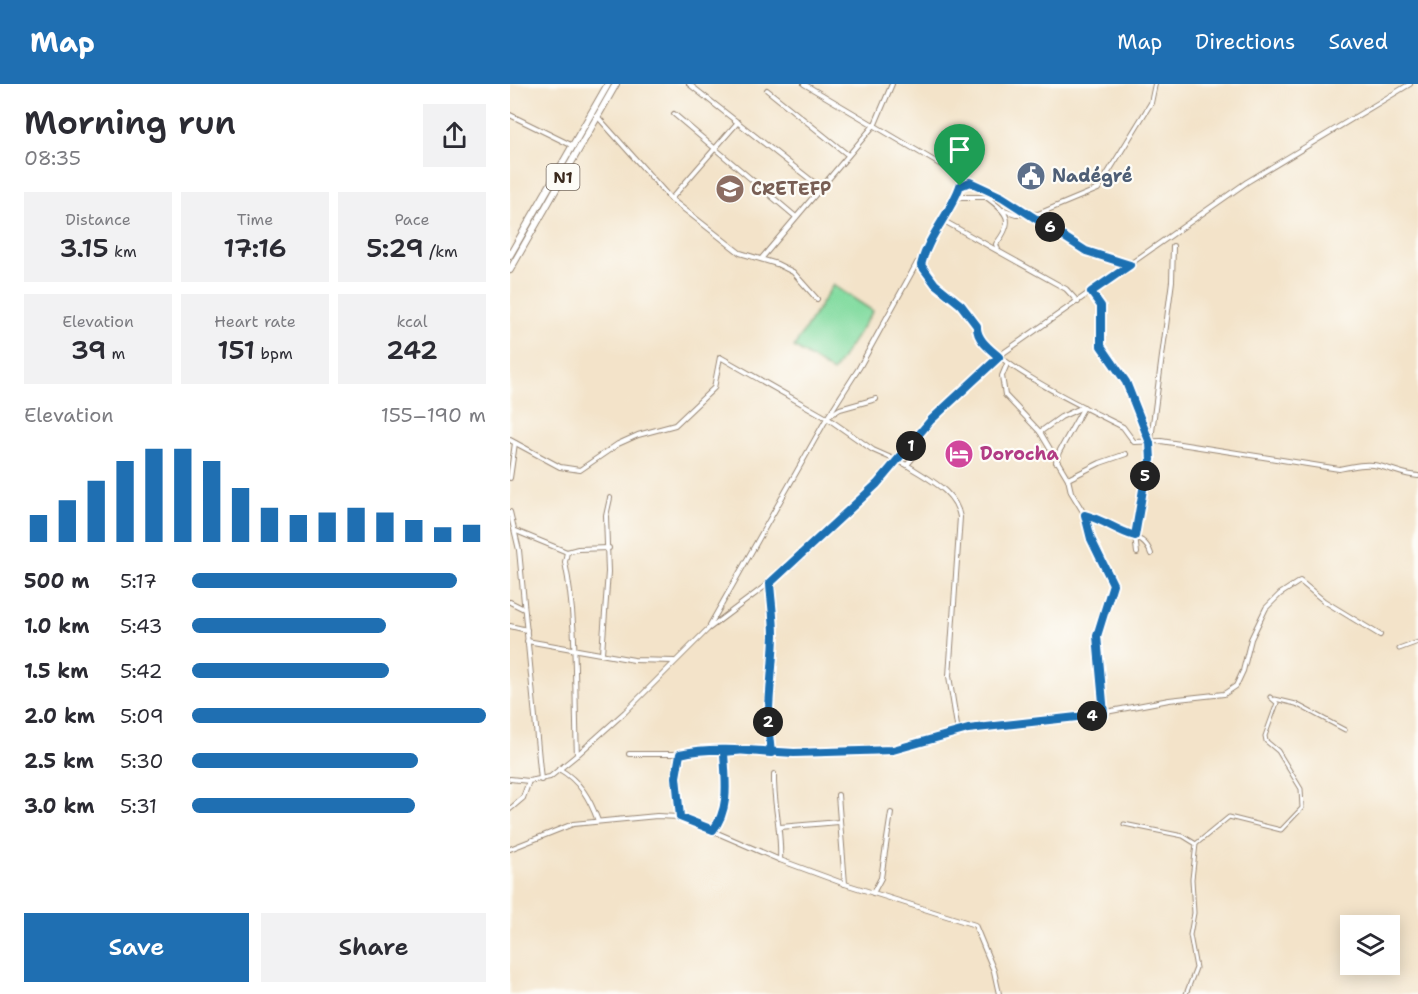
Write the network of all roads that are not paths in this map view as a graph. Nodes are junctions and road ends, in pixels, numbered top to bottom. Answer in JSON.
{"nodes":[{"id":1,"x":608,"y":84,"type":"edge"},
{"id":2,"x":616,"y":84,"type":"edge"},
{"id":3,"x":689,"y":84,"type":"edge"},
{"id":4,"x":804,"y":84,"type":"edge"},
{"id":5,"x":892,"y":84,"type":"edge"},
{"id":6,"x":1155,"y":84,"type":"edge"},
{"id":7,"x":1410,"y":84,"type":"edge"},
{"id":8,"x":767,"y":90,"type":"dead end"},
{"id":9,"x":594,"y":114,"type":"junction"},
{"id":10,"x":674,"y":114,"type":"dead end"},
{"id":11,"x":510,"y":115,"type":"edge"},
{"id":12,"x":738,"y":122,"type":"junction"},
{"id":13,"x":875,"y":124,"type":"junction"},
{"id":14,"x":573,"y":146,"type":"junction"},
{"id":15,"x":714,"y":148,"type":"junction"},
{"id":16,"x":848,"y":155,"type":"junction"},
{"id":17,"x":970,"y":182,"type":"junction"},
{"id":18,"x":821,"y":188,"type":"junction"},
{"id":19,"x":986,"y":196,"type":"junction"},
{"id":20,"x":1002,"y":197,"type":"junction"},
{"id":21,"x":956,"y":198,"type":"junction"},
{"id":22,"x":671,"y":200,"type":"junction"},
{"id":23,"x":1004,"y":210,"type":"junction"},
{"id":24,"x":1028,"y":213,"type":"junction"},
{"id":25,"x":796,"y":217,"type":"junction"},
{"id":26,"x":944,"y":220,"type":"junction"},
{"id":27,"x":1173,"y":246,"type":"dead end"},
{"id":28,"x":998,"y":250,"type":"junction"},
{"id":29,"x":510,"y":255,"type":"edge"},
{"id":30,"x":760,"y":260,"type":"junction"},
{"id":31,"x":917,"y":262,"type":"dead end"},
{"id":32,"x":1130,"y":265,"type":"junction"},
{"id":33,"x":510,"y":270,"type":"edge"},
{"id":34,"x":1091,"y":292,"type":"junction"},
{"id":35,"x":817,"y":299,"type":"dead end"},
{"id":36,"x":1078,"y":302,"type":"junction"},
{"id":37,"x":999,"y":357,"type":"junction"},
{"id":38,"x":1007,"y":364,"type":"junction"},
{"id":39,"x":876,"y":399,"type":"dead end"},
{"id":40,"x":1084,"y":407,"type":"junction"},
{"id":41,"x":827,"y":417,"type":"junction"},
{"id":42,"x":1040,"y":432,"type":"junction"},
{"id":43,"x":921,"y":434,"type":"junction"},
{"id":44,"x":512,"y":441,"type":"edge"},
{"id":45,"x":1150,"y":443,"type":"junction"},
{"id":46,"x":1126,"y":454,"type":"dead end"},
{"id":47,"x":899,"y":460,"type":"junction"},
{"id":48,"x":1056,"y":463,"type":"junction"},
{"id":49,"x":907,"y":465,"type":"junction"},
{"id":50,"x":1418,"y":476,"type":"edge"},
{"id":51,"x":510,"y":478,"type":"edge"},
{"id":52,"x":1068,"y":479,"type":"junction"},
{"id":53,"x":610,"y":498,"type":"dead end"},
{"id":54,"x":510,"y":512,"type":"edge"},
{"id":55,"x":1085,"y":515,"type":"junction"},
{"id":56,"x":515,"y":531,"type":"junction"},
{"id":57,"x":1135,"y":536,"type":"junction"},
{"id":58,"x":609,"y":548,"type":"junction"},
{"id":59,"x":567,"y":552,"type":"junction"},
{"id":60,"x":1137,"y":553,"type":"dead end"},
{"id":61,"x":1151,"y":554,"type":"dead end"},
{"id":62,"x":770,"y":583,"type":"junction"},
{"id":63,"x":510,"y":602,"type":"edge"},
{"id":64,"x":524,"y":609,"type":"junction"},
{"id":65,"x":510,"y":626,"type":"edge"},
{"id":66,"x":708,"y":629,"type":"junction"},
{"id":67,"x":527,"y":630,"type":"junction"},
{"id":68,"x":1380,"y":635,"type":"dead end"},
{"id":69,"x":527,"y":641,"type":"junction"},
{"id":70,"x":1418,"y":642,"type":"edge"},
{"id":71,"x":573,"y":648,"type":"junction"},
{"id":72,"x":1399,"y":649,"type":"dead end"},
{"id":73,"x":602,"y":653,"type":"junction"},
{"id":74,"x":674,"y":661,"type":"junction"},
{"id":75,"x":1104,"y":714,"type":"junction"},
{"id":76,"x":1345,"y":730,"type":"dead end"},
{"id":77,"x":958,"y":732,"type":"junction"},
{"id":78,"x":724,"y":752,"type":"junction"},
{"id":79,"x":771,"y":753,"type":"junction"},
{"id":80,"x":629,"y":754,"type":"dead end"},
{"id":81,"x":680,"y":754,"type":"junction"},
{"id":82,"x":577,"y":756,"type":"junction"},
{"id":83,"x":559,"y":770,"type":"junction"},
{"id":84,"x":774,"y":774,"type":"dead end"},
{"id":85,"x":510,"y":779,"type":"edge"},
{"id":86,"x":541,"y":780,"type":"junction"},
{"id":87,"x":529,"y":781,"type":"junction"},
{"id":88,"x":838,"y":795,"type":"dead end"},
{"id":89,"x":510,"y":809,"type":"edge"},
{"id":90,"x":891,"y":813,"type":"dead end"},
{"id":91,"x":680,"y":817,"type":"junction"},
{"id":92,"x":598,"y":821,"type":"junction"},
{"id":93,"x":839,"y":822,"type":"junction"},
{"id":94,"x":1124,"y":824,"type":"dead end"},
{"id":95,"x":780,"y":827,"type":"junction"},
{"id":96,"x":713,"y":830,"type":"junction"},
{"id":97,"x":1196,"y":843,"type":"junction"},
{"id":98,"x":510,"y":849,"type":"edge"},
{"id":99,"x":780,"y":860,"type":"junction"},
{"id":100,"x":845,"y":884,"type":"junction"},
{"id":101,"x":873,"y":893,"type":"junction"},
{"id":102,"x":999,"y":994,"type":"edge"},
{"id":103,"x":1186,"y":994,"type":"edge"}],
"edges":[{"from":1,"to":9,"type":"highway","number":"N1"},
{"from":2,"to":9,"type":"highway","number":"N1"},
{"from":3,"to":12,"type":"street"},
{"from":4,"to":13,"type":"street"},
{"from":5,"to":13,"type":"street"},
{"from":6,"to":24,"type":"street"},
{"from":7,"to":32,"type":"street"},
{"from":8,"to":16,"type":"street"},
{"from":9,"to":14,"type":"highway","number":"N1"},
{"from":9,"to":22,"type":"street"},
{"from":9,"to":33,"type":"highway","number":"N1"},
{"from":10,"to":15,"type":"street"},
{"from":11,"to":14,"type":"street"},
{"from":12,"to":15,"type":"street"},
{"from":12,"to":18,"type":"street"},
{"from":13,"to":16,"type":"street"},
{"from":13,"to":17,"type":"street"},
{"from":14,"to":29,"type":"highway","number":"N1"},
{"from":15,"to":22,"type":"street"},
{"from":15,"to":25,"type":"street"},
{"from":16,"to":18,"type":"street"},
{"from":17,"to":20,"type":"street"},
{"from":17,"to":21,"type":"street"},
{"from":18,"to":25,"type":"street"},
{"from":19,"to":20,"type":"street"},
{"from":19,"to":21,"type":"street"},
{"from":19,"to":23,"type":"street"},
{"from":20,"to":24,"type":"street"},
{"from":21,"to":26,"type":"street"},
{"from":22,"to":30,"type":"street"},
{"from":23,"to":24,"type":"street"},
{"from":23,"to":28,"type":"street"},
{"from":24,"to":32,"type":"street"},
{"from":25,"to":30,"type":"street"},
{"from":26,"to":28,"type":"street"},
{"from":26,"to":37,"type":"street"},
{"from":27,"to":45,"type":"street"},
{"from":28,"to":36,"type":"street"},
{"from":30,"to":35,"type":"street"},
{"from":31,"to":41,"type":"street"},
{"from":32,"to":34,"type":"street"},
{"from":34,"to":36,"type":"street"},
{"from":34,"to":45,"type":"street"},
{"from":36,"to":37,"type":"street"},
{"from":37,"to":38,"type":"street"},
{"from":37,"to":43,"type":"street"},
{"from":38,"to":40,"type":"street"},
{"from":38,"to":42,"type":"street"},
{"from":39,"to":41,"type":"street"},
{"from":40,"to":42,"type":"street"},
{"from":40,"to":45,"type":"street"},
{"from":40,"to":48,"type":"street"},
{"from":41,"to":44,"type":"street"},
{"from":41,"to":47,"type":"street"},
{"from":41,"to":66,"type":"street"},
{"from":42,"to":48,"type":"street"},
{"from":43,"to":47,"type":"street"},
{"from":43,"to":49,"type":"street"},
{"from":44,"to":51,"type":"street"},
{"from":45,"to":50,"type":"street"},
{"from":45,"to":57,"type":"street"},
{"from":46,"to":52,"type":"street"},
{"from":47,"to":49,"type":"street"},
{"from":47,"to":62,"type":"street"},
{"from":48,"to":52,"type":"street"},
{"from":49,"to":77,"type":"street"},
{"from":52,"to":55,"type":"street"},
{"from":53,"to":58,"type":"street"},
{"from":54,"to":56,"type":"street"},
{"from":55,"to":57,"type":"street"},
{"from":55,"to":75,"type":"street"},
{"from":56,"to":59,"type":"street"},
{"from":56,"to":64,"type":"street"},
{"from":57,"to":60,"type":"street"},
{"from":57,"to":61,"type":"street"},
{"from":58,"to":59,"type":"street"},
{"from":58,"to":73,"type":"street"},
{"from":59,"to":71,"type":"street"},
{"from":62,"to":66,"type":"street"},
{"from":62,"to":79,"type":"street"},
{"from":63,"to":64,"type":"street"},
{"from":64,"to":67,"type":"street"},
{"from":65,"to":67,"type":"street"},
{"from":66,"to":74,"type":"street"},
{"from":67,"to":69,"type":"street"},
{"from":68,"to":75,"type":"street"},
{"from":69,"to":71,"type":"street"},
{"from":69,"to":86,"type":"street"},
{"from":70,"to":72,"type":"street"},
{"from":71,"to":73,"type":"street"},
{"from":71,"to":82,"type":"street"},
{"from":73,"to":74,"type":"street"},
{"from":74,"to":82,"type":"street"},
{"from":75,"to":77,"type":"street"},
{"from":76,"to":97,"type":"street"},
{"from":77,"to":79,"type":"street"},
{"from":78,"to":79,"type":"street"},
{"from":78,"to":81,"type":"street"},
{"from":78,"to":96,"type":"street"},
{"from":80,"to":81,"type":"street"},
{"from":81,"to":91,"type":"street"},
{"from":82,"to":83,"type":"street"},
{"from":83,"to":86,"type":"street"},
{"from":83,"to":92,"type":"street"},
{"from":84,"to":95,"type":"street"},
{"from":85,"to":87,"type":"street"},
{"from":86,"to":87,"type":"street"},
{"from":87,"to":89,"type":"street"},
{"from":88,"to":93,"type":"street"},
{"from":90,"to":101,"type":"street"},
{"from":91,"to":92,"type":"street"},
{"from":91,"to":96,"type":"street"},
{"from":92,"to":98,"type":"street"},
{"from":93,"to":95,"type":"street"},
{"from":93,"to":100,"type":"street"},
{"from":94,"to":97,"type":"street"},
{"from":95,"to":99,"type":"street"},
{"from":96,"to":99,"type":"street"},
{"from":97,"to":103,"type":"street"},
{"from":99,"to":100,"type":"street"},
{"from":100,"to":101,"type":"street"},
{"from":101,"to":102,"type":"street"}]}
